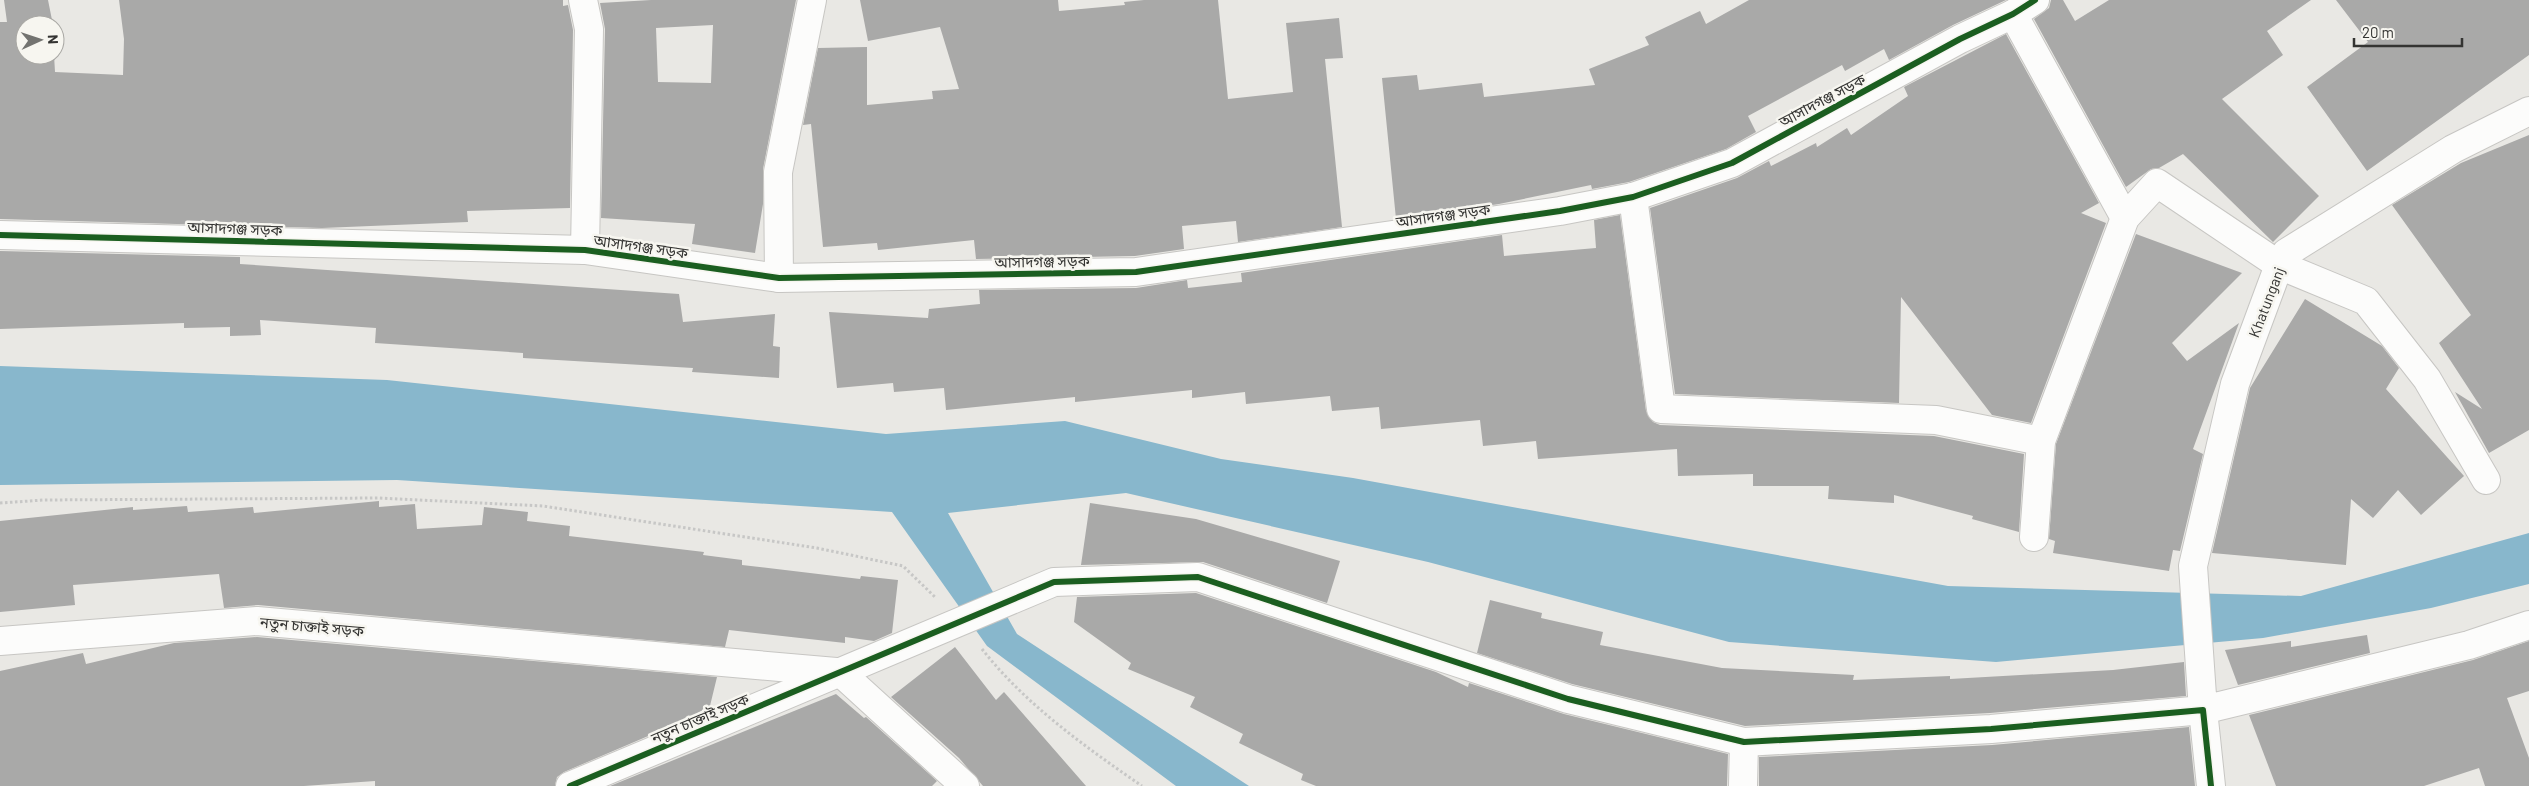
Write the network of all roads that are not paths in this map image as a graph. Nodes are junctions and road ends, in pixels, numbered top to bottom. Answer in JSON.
{"nodes":[{"id":1,"x":583,"y":0,"type":"edge"},
{"id":2,"x":812,"y":0,"type":"edge"},
{"id":3,"x":2024,"y":7,"type":"edge"},
{"id":4,"x":2529,"y":111,"type":"edge"},
{"id":5,"x":1633,"y":197,"type":"junction"},
{"id":6,"x":2125,"y":218,"type":"junction"},
{"id":7,"x":0,"y":235,"type":"edge"},
{"id":8,"x":585,"y":250,"type":"junction"},
{"id":9,"x":2279,"y":265,"type":"junction"},
{"id":10,"x":779,"y":278,"type":"junction"},
{"id":11,"x":2041,"y":441,"type":"junction"},
{"id":12,"x":2486,"y":480,"type":"dead end"},
{"id":13,"x":2034,"y":537,"type":"dead end"},
{"id":14,"x":2529,"y":625,"type":"edge"},
{"id":15,"x":0,"y":641,"type":"edge"},
{"id":16,"x":840,"y":672,"type":"junction"},
{"id":17,"x":2203,"y":710,"type":"junction"},
{"id":18,"x":1744,"y":742,"type":"junction"},
{"id":19,"x":570,"y":786,"type":"edge"},
{"id":20,"x":965,"y":786,"type":"edge"},
{"id":21,"x":1743,"y":786,"type":"edge"},
{"id":22,"x":2211,"y":786,"type":"edge"}],
"edges":[{"from":1,"to":8,"type":"street"},
{"from":2,"to":10,"type":"street"},
{"from":3,"to":5,"type":"street","name":"আসাদগঞ্জ সড়ক"},
{"from":3,"to":6,"type":"street"},
{"from":4,"to":9,"type":"street","name":"Khatunganj"},
{"from":5,"to":10,"type":"street","name":"আসাদগঞ্জ সড়ক"},
{"from":5,"to":11,"type":"street"},
{"from":6,"to":9,"type":"street"},
{"from":6,"to":11,"type":"street"},
{"from":7,"to":8,"type":"street","name":"আসাদগঞ্জ সড়ক"},
{"from":8,"to":10,"type":"street","name":"আসাদগঞ্জ সড়ক"},
{"from":9,"to":12,"type":"street"},
{"from":9,"to":17,"type":"street","name":"Khatunganj"},
{"from":11,"to":13,"type":"street"},
{"from":14,"to":17,"type":"street"},
{"from":15,"to":16,"type":"street","name":"নতুন চাক্তাই সড়ক"},
{"from":16,"to":18,"type":"street"},
{"from":16,"to":19,"type":"street","name":"নতুন চাক্তাই সড়ক"},
{"from":16,"to":20,"type":"street"},
{"from":17,"to":18,"type":"street"},
{"from":17,"to":22,"type":"street"},
{"from":18,"to":21,"type":"street"}]}
